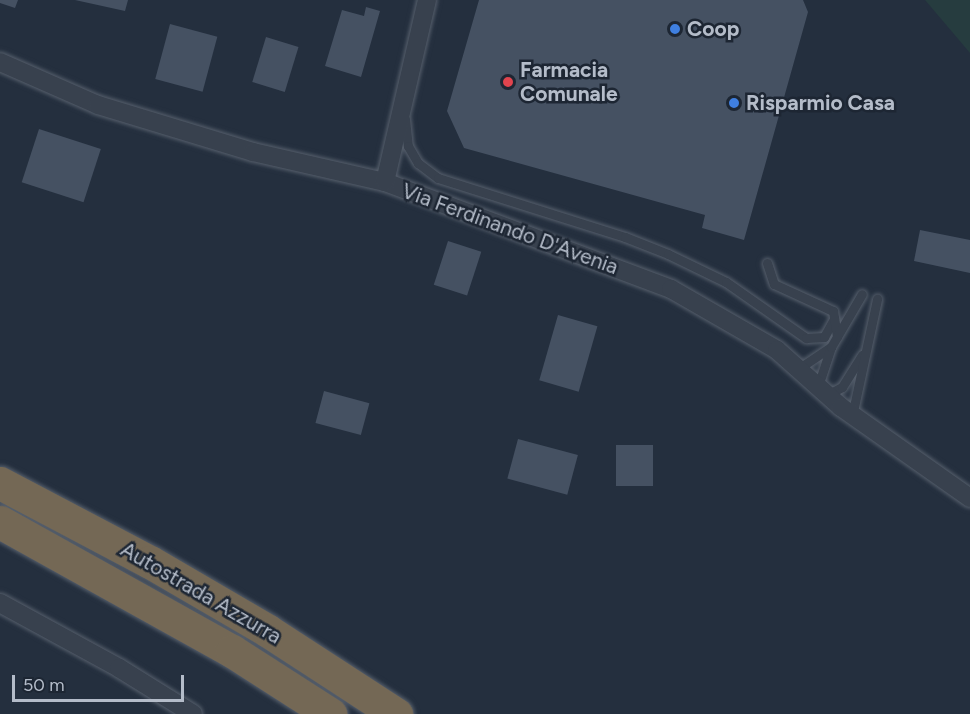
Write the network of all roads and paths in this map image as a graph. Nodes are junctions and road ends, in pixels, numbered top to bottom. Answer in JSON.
{"nodes":[{"id":1,"x":427,"y":0,"type":"edge"},
{"id":2,"x":0,"y":62,"type":"edge"},
{"id":3,"x":403,"y":103,"type":"junction"},
{"id":4,"x":385,"y":182,"type":"junction"},
{"id":5,"x":767,"y":263,"type":"dead end"},
{"id":6,"x":862,"y":294,"type":"dead end"},
{"id":7,"x":877,"y":298,"type":"dead end"},
{"id":8,"x":834,"y":319,"type":"junction"},
{"id":9,"x":837,"y":337,"type":"junction"},
{"id":10,"x":831,"y":347,"type":"junction"},
{"id":11,"x":866,"y":349,"type":"junction"},
{"id":12,"x":798,"y":369,"type":"junction"},
{"id":13,"x":822,"y":391,"type":"junction"},
{"id":14,"x":852,"y":416,"type":"junction"},
{"id":15,"x":0,"y":465,"type":"edge"},
{"id":16,"x":0,"y":483,"type":"edge"},
{"id":17,"x":970,"y":498,"type":"edge"},
{"id":18,"x":0,"y":522,"type":"edge"},
{"id":19,"x":80,"y":523,"type":"junction"},
{"id":20,"x":0,"y":603,"type":"edge"},
{"id":21,"x":192,"y":714,"type":"edge"},
{"id":22,"x":330,"y":714,"type":"edge"},
{"id":23,"x":396,"y":714,"type":"edge"}],
"edges":[{"from":1,"to":3,"type":"street"},
{"from":2,"to":4,"type":"street","name":"Via Ferdinando D'Avenia"},
{"from":3,"to":4,"type":"street"},
{"from":3,"to":8,"type":"lane"},
{"from":4,"to":12,"type":"street","name":"Via Ferdinando D'Avenia"},
{"from":5,"to":8,"type":"lane"},
{"from":6,"to":9,"type":"lane"},
{"from":7,"to":11,"type":"lane"},
{"from":8,"to":9,"type":"lane"},
{"from":9,"to":10,"type":"lane"},
{"from":10,"to":12,"type":"lane"},
{"from":10,"to":13,"type":"lane"},
{"from":11,"to":13,"type":"lane"},
{"from":11,"to":14,"type":"lane"},
{"from":12,"to":13,"type":"street","name":"Via Ferdinando D'Avenia"},
{"from":13,"to":14,"type":"street","name":"Via Ferdinando D'Avenia"},
{"from":14,"to":17,"type":"street","name":"Via Ferdinando D'Avenia"},
{"from":15,"to":19,"type":"highway"},
{"from":16,"to":19,"type":"highway","name":"Autostrada Azzurra"},
{"from":18,"to":22,"type":"highway","name":"Autostrada Azzurra"},
{"from":19,"to":23,"type":"highway","name":"Autostrada Azzurra"},
{"from":20,"to":21,"type":"street"}]}
